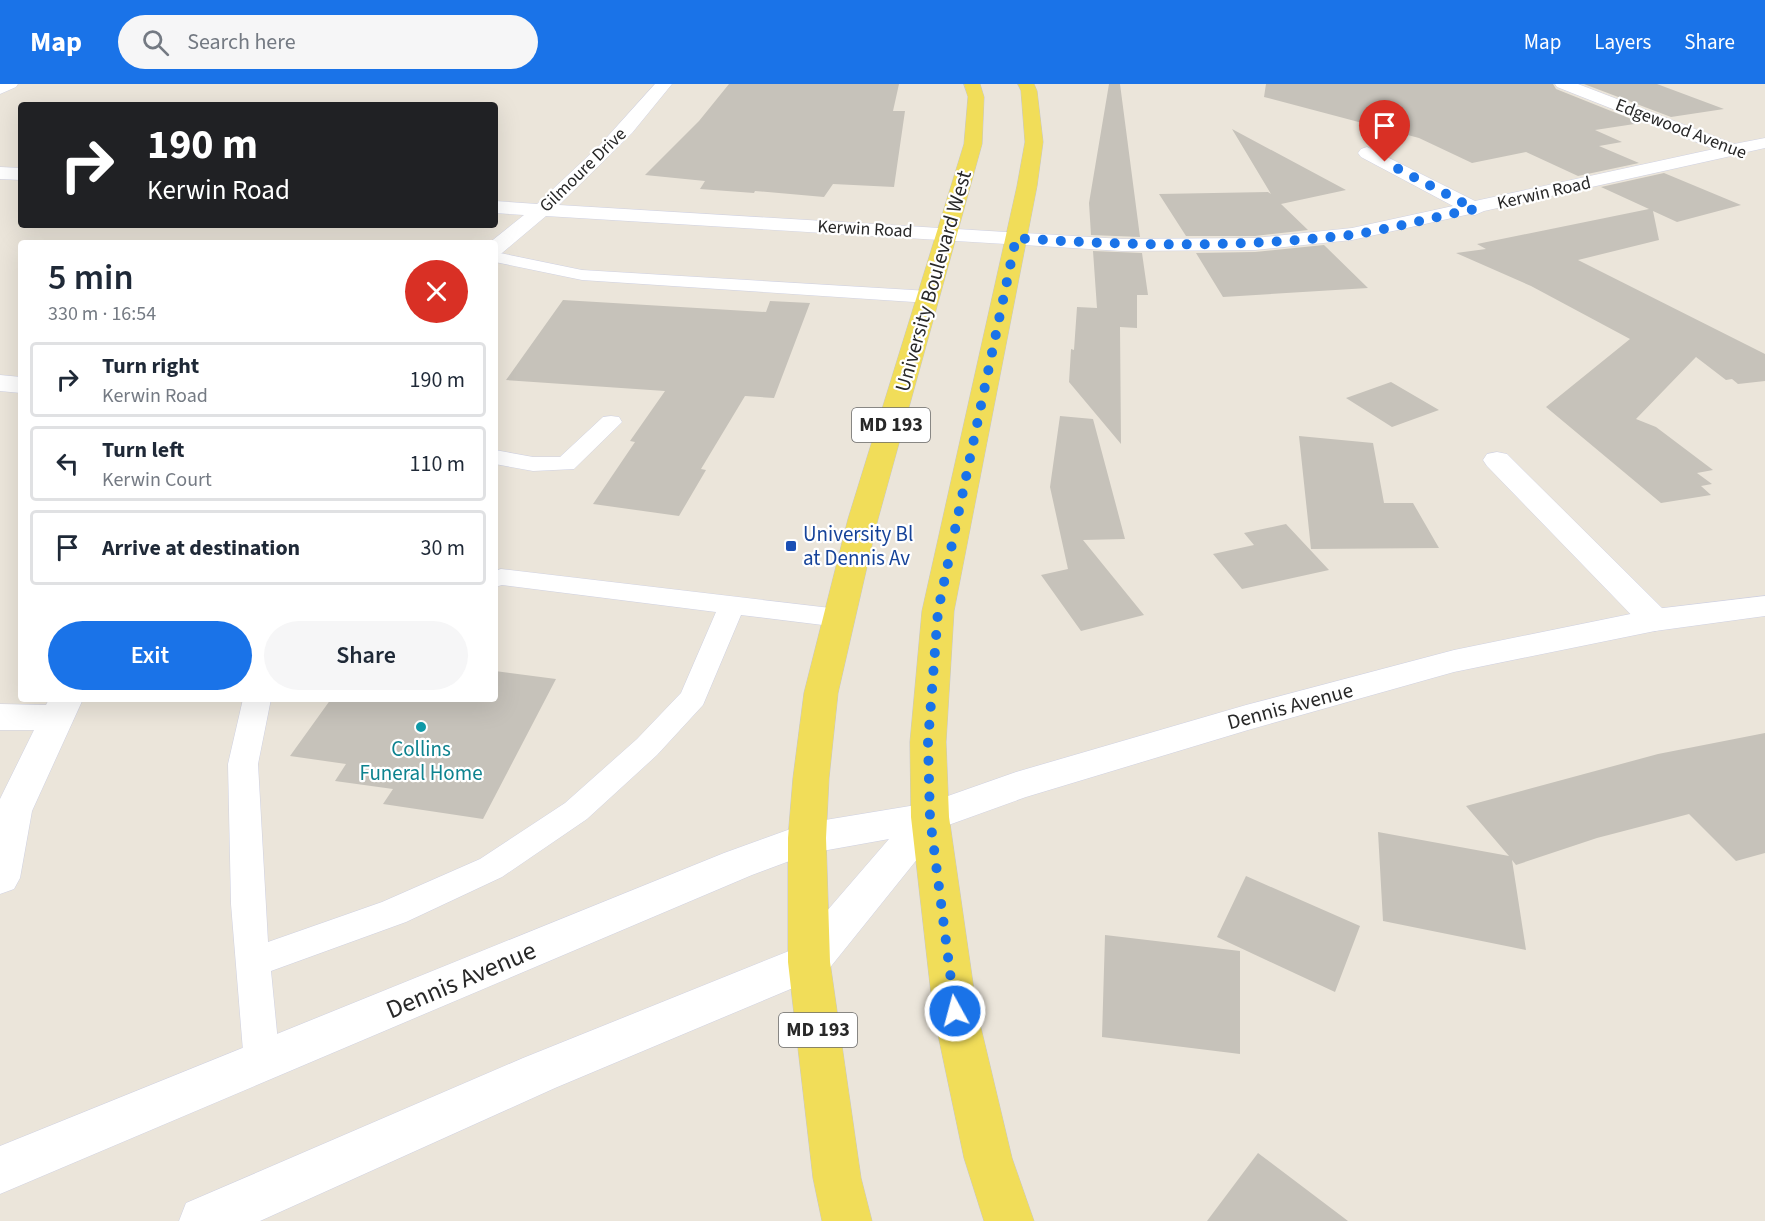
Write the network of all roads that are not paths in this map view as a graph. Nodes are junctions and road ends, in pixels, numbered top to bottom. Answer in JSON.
{"nodes":[{"id":1,"x":10,"y":84,"type":"edge"},
{"id":2,"x":664,"y":84,"type":"edge"},
{"id":3,"x":972,"y":84,"type":"edge"},
{"id":4,"x":1026,"y":84,"type":"edge"},
{"id":5,"x":1563,"y":84,"type":"edge"},
{"id":6,"x":0,"y":89,"type":"edge"},
{"id":7,"x":1765,"y":143,"type":"edge"},
{"id":8,"x":1734,"y":150,"type":"junction"},
{"id":9,"x":1367,"y":153,"type":"dead end"},
{"id":10,"x":1765,"y":161,"type":"edge"},
{"id":11,"x":0,"y":173,"type":"edge"},
{"id":12,"x":18,"y":174,"type":"edge"},
{"id":13,"x":498,"y":207,"type":"edge"},
{"id":14,"x":1475,"y":209,"type":"junction"},
{"id":15,"x":543,"y":210,"type":"junction"},
{"id":16,"x":948,"y":234,"type":"junction"},
{"id":17,"x":1016,"y":238,"type":"junction"},
{"id":18,"x":498,"y":247,"type":"edge"},
{"id":19,"x":498,"y":258,"type":"edge"},
{"id":20,"x":929,"y":297,"type":"junction"},
{"id":21,"x":0,"y":383,"type":"edge"},
{"id":22,"x":18,"y":385,"type":"edge"},
{"id":23,"x":611,"y":422,"type":"dead end"},
{"id":24,"x":498,"y":458,"type":"edge"},
{"id":25,"x":1497,"y":460,"type":"dead end"},
{"id":26,"x":498,"y":578,"type":"edge"},
{"id":27,"x":732,"y":605,"type":"junction"},
{"id":28,"x":1765,"y":606,"type":"edge"},
{"id":29,"x":839,"y":618,"type":"junction"},
{"id":30,"x":1655,"y":620,"type":"junction"},
{"id":31,"x":256,"y":702,"type":"edge"},
{"id":32,"x":62,"y":708,"type":"edge"},
{"id":33,"x":0,"y":717,"type":"edge"},
{"id":34,"x":930,"y":818,"type":"junction"},
{"id":35,"x":807,"y":837,"type":"junction"},
{"id":36,"x":0,"y":878,"type":"edge"},
{"id":37,"x":254,"y":962,"type":"junction"},
{"id":38,"x":809,"y":962,"type":"junction"},
{"id":39,"x":262,"y":1063,"type":"junction"},
{"id":40,"x":0,"y":1170,"type":"edge"},
{"id":41,"x":204,"y":1221,"type":"edge"},
{"id":42,"x":847,"y":1221,"type":"edge"},
{"id":43,"x":1009,"y":1221,"type":"edge"}],
"edges":[{"from":1,"to":6,"type":"street"},
{"from":2,"to":15,"type":"street","name":"Gilmoure Drive"},
{"from":3,"to":16,"type":"main road","name":"University Boulevard West","number":"MD 193"},
{"from":4,"to":17,"type":"main road"},
{"from":5,"to":8,"type":"street","name":"Edgewood Avenue"},
{"from":7,"to":8,"type":"street","name":"Kerwin Road"},
{"from":8,"to":10,"type":"street","name":"Edgewood Avenue"},
{"from":8,"to":14,"type":"street","name":"Kerwin Road"},
{"from":9,"to":14,"type":"street"},
{"from":11,"to":12,"type":"street"},
{"from":13,"to":15,"type":"street","name":"Kerwin Road"},
{"from":14,"to":17,"type":"street","name":"Kerwin Road"},
{"from":15,"to":16,"type":"street","name":"Kerwin Road"},
{"from":15,"to":18,"type":"street","name":"Gilmoure Drive"},
{"from":16,"to":17,"type":"street","name":"Kerwin Road"},
{"from":16,"to":20,"type":"main road","name":"University Boulevard West","number":"MD 193"},
{"from":17,"to":34,"type":"main road"},
{"from":19,"to":20,"type":"lane"},
{"from":20,"to":29,"type":"main road","name":"University Boulevard West","number":"MD 193"},
{"from":21,"to":22,"type":"street"},
{"from":23,"to":24,"type":"lane"},
{"from":25,"to":30,"type":"street"},
{"from":26,"to":27,"type":"lane"},
{"from":27,"to":29,"type":"lane"},
{"from":27,"to":37,"type":"lane"},
{"from":28,"to":30,"type":"street","name":"Dennis Avenue"},
{"from":29,"to":35,"type":"main road","name":"University Boulevard West","number":"MD 193"},
{"from":30,"to":34,"type":"street","name":"Dennis Avenue"},
{"from":31,"to":37,"type":"lane"},
{"from":32,"to":33,"type":"street"},
{"from":32,"to":36,"type":"street"},
{"from":34,"to":35,"type":"street","name":"Dennis Avenue"},
{"from":34,"to":38,"type":"street","name":"Dennis Avenue"},
{"from":34,"to":43,"type":"main road"},
{"from":35,"to":38,"type":"main road","name":"University Boulevard West","number":"MD 193"},
{"from":35,"to":39,"type":"street","name":"Dennis Avenue"},
{"from":37,"to":39,"type":"lane"},
{"from":38,"to":41,"type":"street","name":"Dennis Avenue"},
{"from":38,"to":42,"type":"main road","name":"University Boulevard West","number":"MD 193"},
{"from":39,"to":40,"type":"street","name":"Dennis Avenue"}]}
